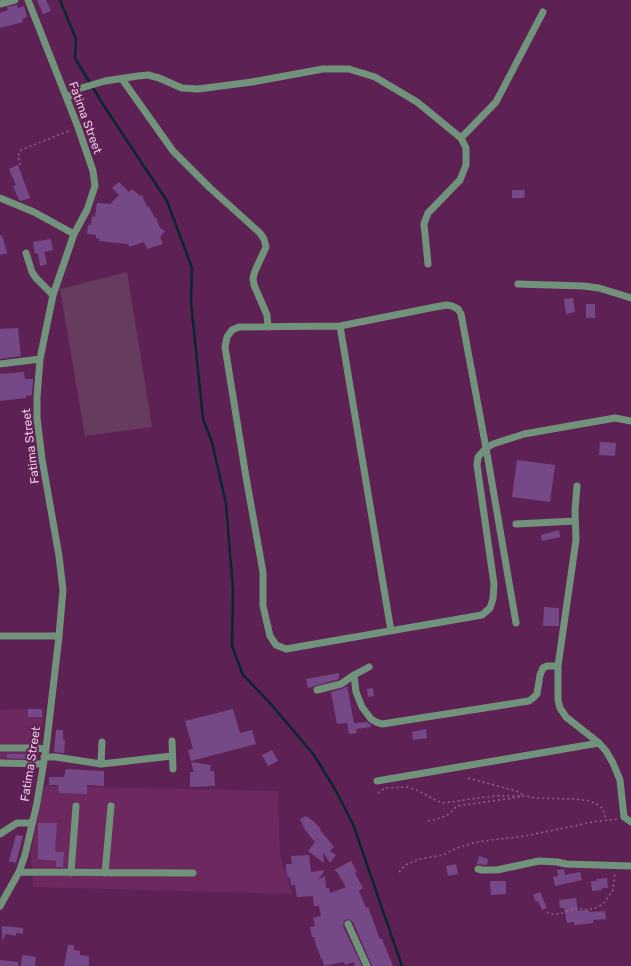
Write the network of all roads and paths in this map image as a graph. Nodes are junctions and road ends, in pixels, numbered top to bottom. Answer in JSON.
{"nodes":[{"id":1,"x":15,"y":0,"type":"edge"},
{"id":2,"x":28,"y":0,"type":"edge"},
{"id":3,"x":0,"y":4,"type":"edge"},
{"id":4,"x":542,"y":12,"type":"dead end"},
{"id":5,"x":122,"y":79,"type":"junction"},
{"id":6,"x":67,"y":98,"type":"junction"},
{"id":7,"x":75,"y":128,"type":"dead end"},
{"id":8,"x":461,"y":138,"type":"junction"},
{"id":9,"x":20,"y":165,"type":"dead end"},
{"id":10,"x":0,"y":198,"type":"edge"},
{"id":11,"x":74,"y":234,"type":"junction"},
{"id":12,"x":26,"y":253,"type":"dead end"},
{"id":13,"x":428,"y":264,"type":"dead end"},
{"id":14,"x":518,"y":284,"type":"dead end"},
{"id":15,"x":53,"y":295,"type":"junction"},
{"id":16,"x":631,"y":298,"type":"edge"},
{"id":17,"x":340,"y":326,"type":"junction"},
{"id":18,"x":268,"y":327,"type":"junction"},
{"id":19,"x":40,"y":359,"type":"junction"},
{"id":20,"x":0,"y":364,"type":"edge"},
{"id":21,"x":631,"y":421,"type":"edge"},
{"id":22,"x":486,"y":448,"type":"junction"},
{"id":23,"x":577,"y":486,"type":"dead end"},
{"id":24,"x":576,"y":521,"type":"junction"},
{"id":25,"x":516,"y":524,"type":"dead end"},
{"id":26,"x":516,"y":623,"type":"dead end"},
{"id":27,"x":391,"y":632,"type":"junction"},
{"id":28,"x":0,"y":636,"type":"edge"},
{"id":29,"x":59,"y":636,"type":"junction"},
{"id":30,"x":558,"y":666,"type":"junction"},
{"id":31,"x":369,"y":667,"type":"dead end"},
{"id":32,"x":354,"y":675,"type":"junction"},
{"id":33,"x":317,"y":690,"type":"dead end"},
{"id":34,"x":172,"y":740,"type":"dead end"},
{"id":35,"x":102,"y":742,"type":"dead end"},
{"id":36,"x":599,"y":743,"type":"junction"},
{"id":37,"x":0,"y":748,"type":"edge"},
{"id":38,"x":46,"y":749,"type":"junction"},
{"id":39,"x":172,"y":756,"type":"junction"},
{"id":40,"x":44,"y":761,"type":"junction"},
{"id":41,"x":0,"y":763,"type":"edge"},
{"id":42,"x":101,"y":764,"type":"junction"},
{"id":43,"x":173,"y":769,"type":"dead end"},
{"id":44,"x":468,"y":778,"type":"dead end"},
{"id":45,"x":377,"y":780,"type":"dead end"},
{"id":46,"x":378,"y":793,"type":"dead end"},
{"id":47,"x":526,"y":796,"type":"junction"},
{"id":48,"x":76,"y":806,"type":"dead end"},
{"id":49,"x":111,"y":806,"type":"dead end"},
{"id":50,"x":606,"y":820,"type":"junction"},
{"id":51,"x":628,"y":820,"type":"edge"},
{"id":52,"x":428,"y":821,"type":"dead end"},
{"id":53,"x":32,"y":823,"type":"junction"},
{"id":54,"x":0,"y":834,"type":"edge"},
{"id":55,"x":615,"y":865,"type":"junction"},
{"id":56,"x":631,"y":866,"type":"edge"},
{"id":57,"x":478,"y":869,"type":"dead end"},
{"id":58,"x":19,"y":872,"type":"junction"},
{"id":59,"x":399,"y":872,"type":"dead end"},
{"id":60,"x":71,"y":873,"type":"junction"},
{"id":61,"x":104,"y":873,"type":"junction"},
{"id":62,"x":193,"y":873,"type":"dead end"},
{"id":63,"x":2,"y":904,"type":"edge"},
{"id":64,"x":547,"y":912,"type":"dead end"},
{"id":65,"x":348,"y":924,"type":"dead end"},
{"id":66,"x":367,"y":966,"type":"edge"}],
"edges":[{"from":1,"to":3,"type":"street"},
{"from":2,"to":6,"type":"street","name":"Fatima Street"},
{"from":4,"to":8,"type":"street"},
{"from":5,"to":6,"type":"street"},
{"from":5,"to":8,"type":"street"},
{"from":5,"to":18,"type":"street"},
{"from":6,"to":11,"type":"street","name":"Fatima Street"},
{"from":7,"to":9,"type":"path"},
{"from":8,"to":13,"type":"street"},
{"from":10,"to":11,"type":"street"},
{"from":11,"to":15,"type":"street","name":"Fatima Street"},
{"from":12,"to":15,"type":"street"},
{"from":14,"to":16,"type":"street"},
{"from":15,"to":19,"type":"street","name":"Fatima Street"},
{"from":17,"to":18,"type":"street"},
{"from":17,"to":22,"type":"street"},
{"from":17,"to":27,"type":"street"},
{"from":18,"to":27,"type":"street"},
{"from":19,"to":20,"type":"street"},
{"from":19,"to":29,"type":"street","name":"Fatima Street"},
{"from":21,"to":22,"type":"street"},
{"from":22,"to":26,"type":"street"},
{"from":22,"to":27,"type":"street"},
{"from":23,"to":24,"type":"street"},
{"from":24,"to":25,"type":"street"},
{"from":24,"to":30,"type":"street"},
{"from":28,"to":29,"type":"street"},
{"from":29,"to":38,"type":"street","name":"Fatima Street"},
{"from":30,"to":32,"type":"street"},
{"from":30,"to":36,"type":"street"},
{"from":31,"to":32,"type":"street"},
{"from":32,"to":33,"type":"street"},
{"from":34,"to":39,"type":"street"},
{"from":35,"to":42,"type":"street"},
{"from":36,"to":45,"type":"street"},
{"from":36,"to":51,"type":"street"},
{"from":37,"to":38,"type":"street"},
{"from":38,"to":40,"type":"street","name":"Fatima Street"},
{"from":39,"to":42,"type":"street"},
{"from":39,"to":43,"type":"street"},
{"from":40,"to":41,"type":"street"},
{"from":40,"to":42,"type":"street"},
{"from":40,"to":53,"type":"street","name":"Fatima Street"},
{"from":44,"to":47,"type":"path"},
{"from":46,"to":47,"type":"path"},
{"from":47,"to":50,"type":"path"},
{"from":47,"to":52,"type":"path"},
{"from":48,"to":60,"type":"street"},
{"from":49,"to":61,"type":"street"},
{"from":50,"to":51,"type":"path"},
{"from":50,"to":59,"type":"path"},
{"from":53,"to":54,"type":"street"},
{"from":53,"to":58,"type":"street","name":"Fatima Street"},
{"from":55,"to":56,"type":"street"},
{"from":55,"to":57,"type":"street"},
{"from":55,"to":64,"type":"path"},
{"from":58,"to":60,"type":"street"},
{"from":58,"to":63,"type":"street","name":"Fatima Street"},
{"from":60,"to":61,"type":"street"},
{"from":61,"to":62,"type":"street"},
{"from":65,"to":66,"type":"street"}]}
